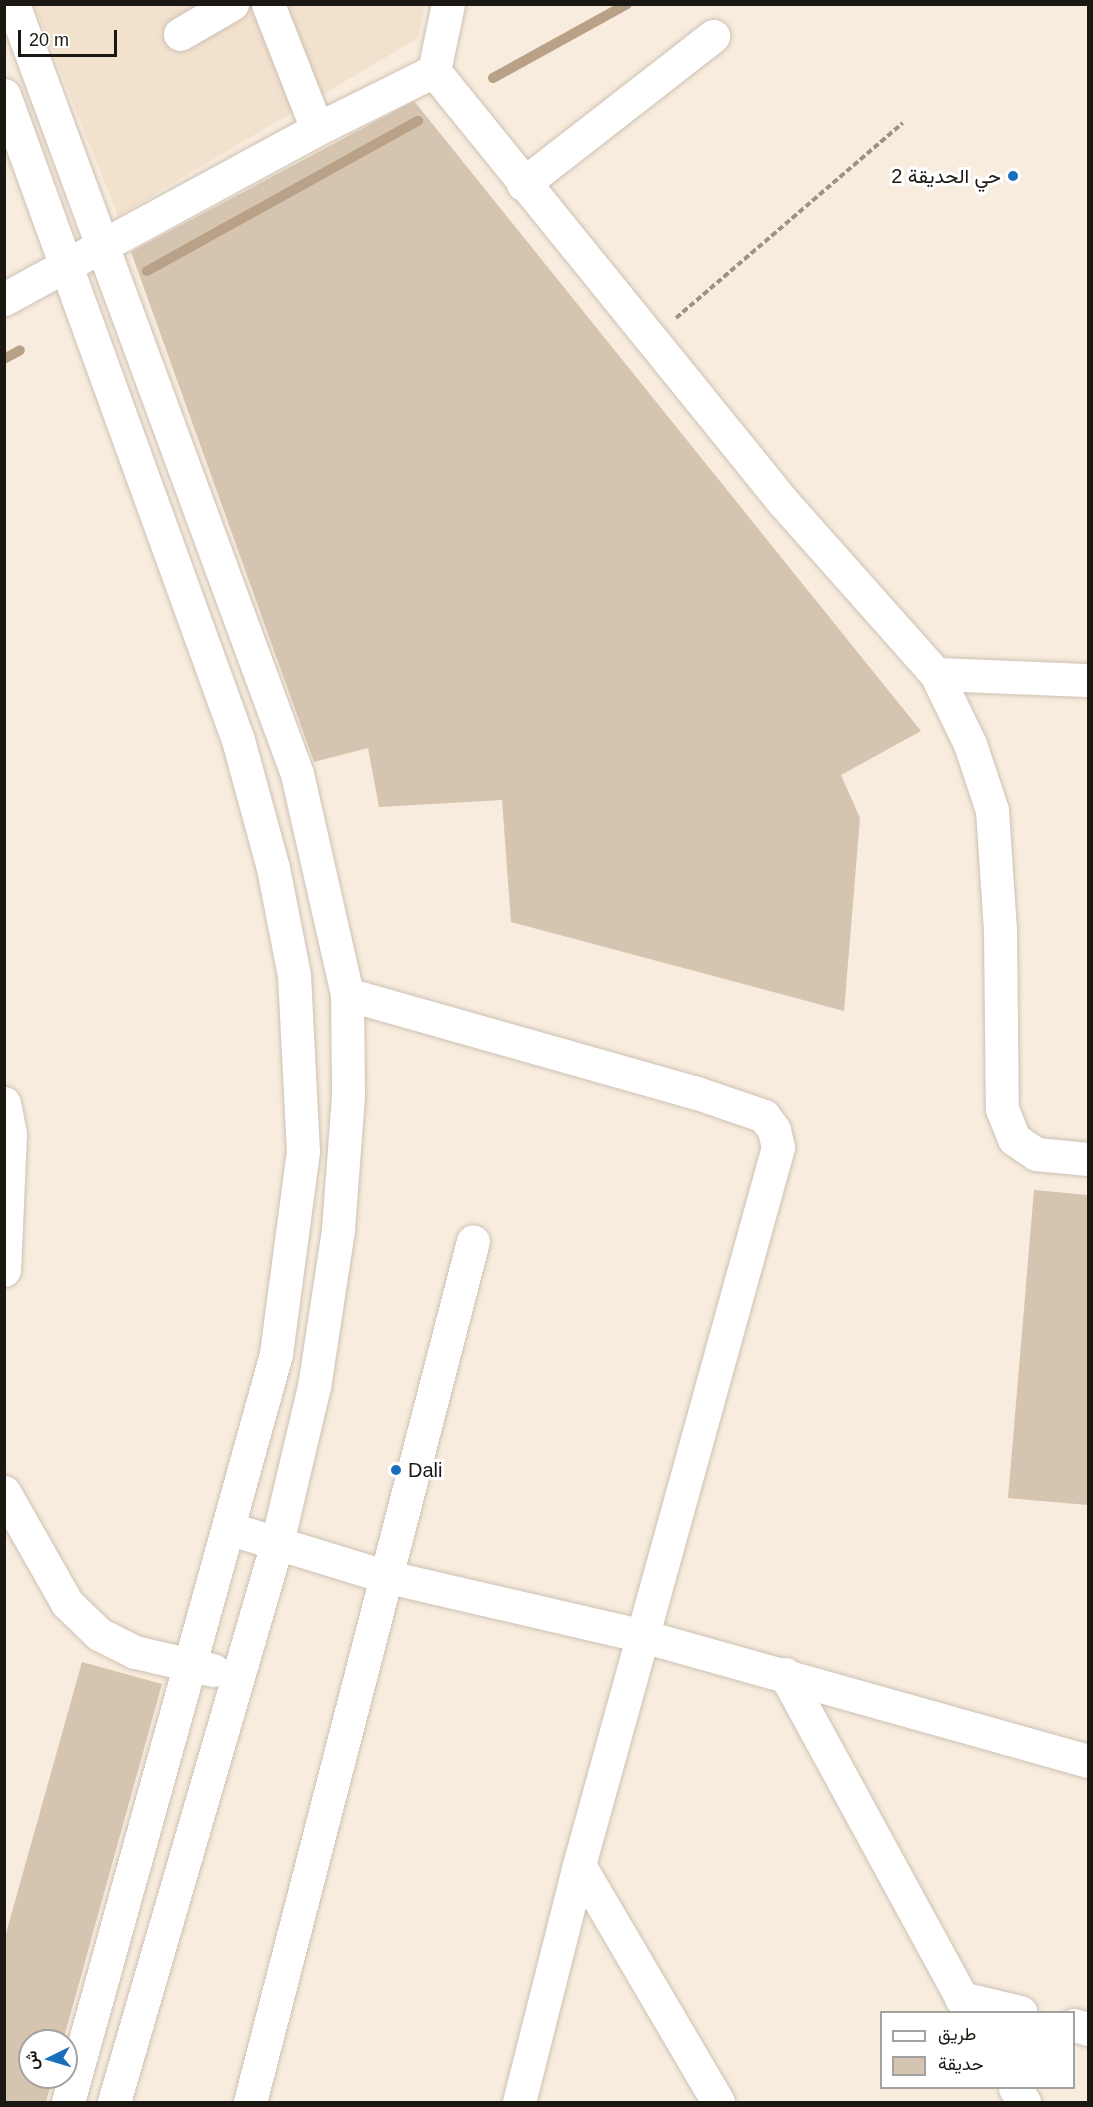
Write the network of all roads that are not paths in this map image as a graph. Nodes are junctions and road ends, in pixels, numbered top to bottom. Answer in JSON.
{"nodes":[{"id":1,"x":13,"y":4,"type":"edge"},
{"id":2,"x":232,"y":4,"type":"edge"},
{"id":3,"x":268,"y":4,"type":"edge"},
{"id":4,"x":448,"y":4,"type":"edge"},
{"id":5,"x":180,"y":34,"type":"dead end"},
{"id":6,"x":713,"y":36,"type":"dead end"},
{"id":7,"x":434,"y":71,"type":"junction"},
{"id":8,"x":4,"y":95,"type":"edge"},
{"id":9,"x":318,"y":129,"type":"junction"},
{"id":10,"x":523,"y":184,"type":"junction"},
{"id":11,"x":104,"y":246,"type":"junction"},
{"id":12,"x":68,"y":263,"type":"junction"},
{"id":13,"x":4,"y":299,"type":"edge"},
{"id":14,"x":936,"y":674,"type":"junction"},
{"id":15,"x":1089,"y":680,"type":"edge"},
{"id":16,"x":347,"y":994,"type":"junction"},
{"id":17,"x":4,"y":1103,"type":"edge"},
{"id":18,"x":1089,"y":1159,"type":"edge"},
{"id":19,"x":473,"y":1241,"type":"dead end"},
{"id":20,"x":4,"y":1270,"type":"edge"},
{"id":21,"x":4,"y":1492,"type":"edge"},
{"id":22,"x":228,"y":1528,"type":"junction"},
{"id":23,"x":277,"y":1544,"type":"junction"},
{"id":24,"x":384,"y":1576,"type":"junction"},
{"id":25,"x":643,"y":1635,"type":"junction"},
{"id":26,"x":192,"y":1666,"type":"junction"},
{"id":27,"x":785,"y":1674,"type":"junction"},
{"id":28,"x":236,"y":1676,"type":"junction"},
{"id":29,"x":1089,"y":1761,"type":"edge"},
{"id":30,"x":579,"y":1865,"type":"junction"},
{"id":31,"x":965,"y":2005,"type":"edge"},
{"id":32,"x":1006,"y":2011,"type":"edge"},
{"id":33,"x":1016,"y":2089,"type":"edge"},
{"id":34,"x":68,"y":2103,"type":"edge"},
{"id":35,"x":114,"y":2103,"type":"edge"},
{"id":36,"x":250,"y":2103,"type":"edge"},
{"id":37,"x":519,"y":2103,"type":"edge"},
{"id":38,"x":718,"y":2103,"type":"edge"},
{"id":39,"x":1024,"y":2103,"type":"edge"}],
"edges":[{"from":1,"to":11,"type":"street"},
{"from":2,"to":5,"type":"street"},
{"from":3,"to":9,"type":"street"},
{"from":4,"to":7,"type":"street"},
{"from":6,"to":10,"type":"street"},
{"from":7,"to":9,"type":"street"},
{"from":7,"to":10,"type":"street"},
{"from":8,"to":12,"type":"street"},
{"from":9,"to":11,"type":"street"},
{"from":10,"to":14,"type":"street"},
{"from":11,"to":12,"type":"street"},
{"from":11,"to":16,"type":"street"},
{"from":12,"to":13,"type":"street"},
{"from":12,"to":22,"type":"street"},
{"from":14,"to":15,"type":"street"},
{"from":14,"to":18,"type":"street"},
{"from":16,"to":23,"type":"street"},
{"from":16,"to":25,"type":"street"},
{"from":17,"to":20,"type":"street"},
{"from":19,"to":24,"type":"street"},
{"from":21,"to":26,"type":"street"},
{"from":22,"to":23,"type":"street"},
{"from":22,"to":26,"type":"street"},
{"from":23,"to":24,"type":"street"},
{"from":23,"to":28,"type":"street"},
{"from":24,"to":25,"type":"street"},
{"from":24,"to":36,"type":"street"},
{"from":25,"to":27,"type":"street"},
{"from":25,"to":30,"type":"street"},
{"from":26,"to":28,"type":"street"},
{"from":26,"to":34,"type":"street"},
{"from":27,"to":29,"type":"street"},
{"from":27,"to":31,"type":"street"},
{"from":28,"to":35,"type":"street"},
{"from":30,"to":37,"type":"street"},
{"from":30,"to":38,"type":"street"},
{"from":31,"to":32,"type":"street"},
{"from":33,"to":39,"type":"street"}]}
